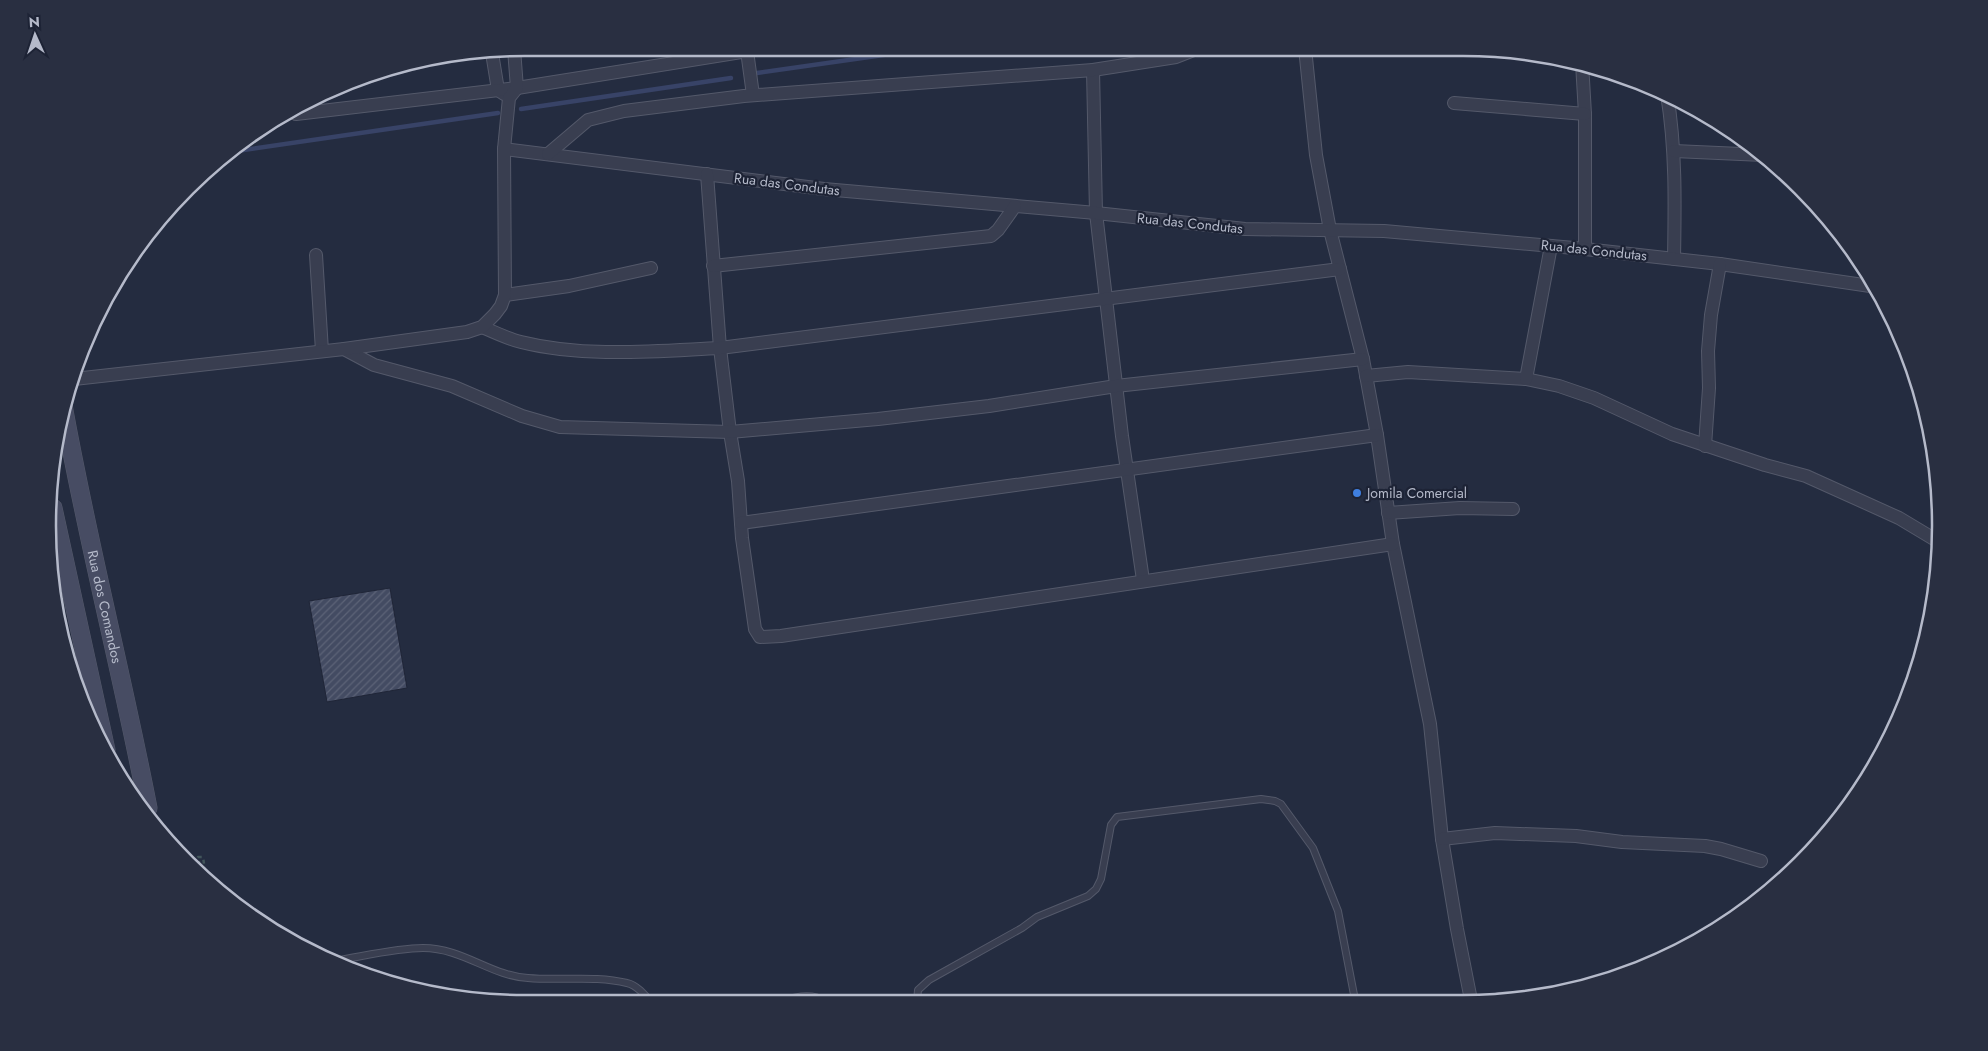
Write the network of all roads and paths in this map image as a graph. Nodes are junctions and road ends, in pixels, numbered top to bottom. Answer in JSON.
{"nodes":[{"id":1,"x":514,"y":56,"type":"edge"},
{"id":2,"x":718,"y":56,"type":"edge"},
{"id":3,"x":748,"y":56,"type":"edge"},
{"id":4,"x":1178,"y":56,"type":"edge"},
{"id":5,"x":1306,"y":56,"type":"edge"},
{"id":6,"x":493,"y":57,"type":"edge"},
{"id":7,"x":1092,"y":70,"type":"junction"},
{"id":8,"x":1583,"y":72,"type":"edge"},
{"id":9,"x":498,"y":90,"type":"junction"},
{"id":10,"x":513,"y":93,"type":"junction"},
{"id":11,"x":753,"y":95,"type":"junction"},
{"id":12,"x":1454,"y":103,"type":"dead end"},
{"id":13,"x":1669,"y":104,"type":"edge"},
{"id":14,"x":302,"y":113,"type":"edge"},
{"id":15,"x":1585,"y":114,"type":"junction"},
{"id":16,"x":504,"y":149,"type":"junction"},
{"id":17,"x":1674,"y":152,"type":"junction"},
{"id":18,"x":548,"y":154,"type":"junction"},
{"id":19,"x":1750,"y":155,"type":"edge"},
{"id":20,"x":707,"y":174,"type":"junction"},
{"id":21,"x":1015,"y":206,"type":"junction"},
{"id":22,"x":1096,"y":213,"type":"junction"},
{"id":23,"x":1330,"y":230,"type":"junction"},
{"id":24,"x":1551,"y":246,"type":"junction"},
{"id":25,"x":1586,"y":249,"type":"junction"},
{"id":26,"x":316,"y":255,"type":"dead end"},
{"id":27,"x":1674,"y":259,"type":"junction"},
{"id":28,"x":1720,"y":264,"type":"junction"},
{"id":29,"x":713,"y":266,"type":"junction"},
{"id":30,"x":651,"y":268,"type":"dead end"},
{"id":31,"x":1340,"y":269,"type":"junction"},
{"id":32,"x":1866,"y":285,"type":"edge"},
{"id":33,"x":505,"y":294,"type":"junction"},
{"id":34,"x":1106,"y":298,"type":"junction"},
{"id":35,"x":482,"y":327,"type":"junction"},
{"id":36,"x":720,"y":348,"type":"junction"},
{"id":37,"x":344,"y":349,"type":"junction"},
{"id":38,"x":322,"y":351,"type":"junction"},
{"id":39,"x":1364,"y":359,"type":"junction"},
{"id":40,"x":1366,"y":376,"type":"junction"},
{"id":41,"x":80,"y":378,"type":"edge"},
{"id":42,"x":1526,"y":379,"type":"junction"},
{"id":43,"x":1116,"y":386,"type":"junction"},
{"id":44,"x":67,"y":426,"type":"edge"},
{"id":45,"x":730,"y":432,"type":"junction"},
{"id":46,"x":1377,"y":435,"type":"junction"},
{"id":47,"x":1705,"y":446,"type":"junction"},
{"id":48,"x":1127,"y":470,"type":"junction"},
{"id":49,"x":1513,"y":509,"type":"dead end"},
{"id":50,"x":1388,"y":513,"type":"junction"},
{"id":51,"x":56,"y":522,"type":"edge"},
{"id":52,"x":741,"y":523,"type":"junction"},
{"id":53,"x":1932,"y":538,"type":"edge"},
{"id":54,"x":1393,"y":544,"type":"junction"},
{"id":55,"x":1142,"y":580,"type":"junction"},
{"id":56,"x":100,"y":722,"type":"edge"},
{"id":57,"x":147,"y":803,"type":"edge"},
{"id":58,"x":1442,"y":839,"type":"junction"},
{"id":59,"x":1761,"y":861,"type":"dead end"},
{"id":60,"x":199,"y":862,"type":"edge"},
{"id":61,"x":205,"y":867,"type":"edge"},
{"id":62,"x":346,"y":959,"type":"edge"},
{"id":63,"x":646,"y":995,"type":"edge"},
{"id":64,"x":917,"y":995,"type":"edge"},
{"id":65,"x":1354,"y":995,"type":"edge"},
{"id":66,"x":1470,"y":995,"type":"edge"}],
"edges":[{"from":1,"to":10,"type":"street"},
{"from":2,"to":10,"type":"street"},
{"from":3,"to":11,"type":"street"},
{"from":4,"to":7,"type":"street"},
{"from":5,"to":23,"type":"street"},
{"from":6,"to":9,"type":"street"},
{"from":7,"to":11,"type":"street"},
{"from":7,"to":22,"type":"street"},
{"from":8,"to":15,"type":"street"},
{"from":9,"to":10,"type":"street"},
{"from":9,"to":14,"type":"street"},
{"from":10,"to":16,"type":"street"},
{"from":11,"to":18,"type":"street"},
{"from":12,"to":15,"type":"street"},
{"from":13,"to":17,"type":"street"},
{"from":15,"to":25,"type":"street"},
{"from":16,"to":18,"type":"street","name":"Rua das Condutas"},
{"from":16,"to":33,"type":"street"},
{"from":17,"to":19,"type":"street"},
{"from":17,"to":27,"type":"street"},
{"from":18,"to":20,"type":"street","name":"Rua das Condutas"},
{"from":20,"to":21,"type":"street","name":"Rua das Condutas"},
{"from":20,"to":29,"type":"street"},
{"from":21,"to":22,"type":"street","name":"Rua das Condutas"},
{"from":21,"to":29,"type":"street"},
{"from":22,"to":23,"type":"street","name":"Rua das Condutas"},
{"from":22,"to":34,"type":"street"},
{"from":23,"to":24,"type":"street","name":"Rua das Condutas"},
{"from":23,"to":31,"type":"street"},
{"from":24,"to":25,"type":"street","name":"Rua das Condutas"},
{"from":24,"to":42,"type":"street"},
{"from":25,"to":27,"type":"street","name":"Rua das Condutas"},
{"from":26,"to":38,"type":"street"},
{"from":27,"to":28,"type":"street","name":"Rua das Condutas"},
{"from":28,"to":32,"type":"street","name":"Rua das Condutas"},
{"from":28,"to":47,"type":"street"},
{"from":29,"to":36,"type":"street"},
{"from":30,"to":33,"type":"street"},
{"from":31,"to":34,"type":"street"},
{"from":31,"to":39,"type":"street"},
{"from":33,"to":35,"type":"street"},
{"from":34,"to":36,"type":"street"},
{"from":34,"to":43,"type":"street"},
{"from":35,"to":36,"type":"street"},
{"from":35,"to":37,"type":"street"},
{"from":36,"to":45,"type":"street"},
{"from":37,"to":38,"type":"street"},
{"from":37,"to":45,"type":"street"},
{"from":38,"to":41,"type":"street"},
{"from":39,"to":40,"type":"street"},
{"from":39,"to":43,"type":"street"},
{"from":40,"to":42,"type":"street"},
{"from":40,"to":46,"type":"street"},
{"from":42,"to":47,"type":"street"},
{"from":43,"to":45,"type":"street"},
{"from":43,"to":48,"type":"street"},
{"from":44,"to":57,"type":"main road","name":"Rua dos Comandos"},
{"from":45,"to":52,"type":"street"},
{"from":46,"to":48,"type":"street"},
{"from":46,"to":50,"type":"street"},
{"from":47,"to":53,"type":"street"},
{"from":48,"to":52,"type":"street"},
{"from":48,"to":55,"type":"street"},
{"from":49,"to":50,"type":"street"},
{"from":50,"to":54,"type":"street"},
{"from":51,"to":56,"type":"main road","name":"Rua dos Comandos"},
{"from":52,"to":55,"type":"street"},
{"from":54,"to":55,"type":"street"},
{"from":54,"to":58,"type":"street"},
{"from":58,"to":59,"type":"street"},
{"from":58,"to":66,"type":"street"},
{"from":60,"to":61,"type":"path"},
{"from":62,"to":63,"type":"lane"},
{"from":64,"to":65,"type":"lane"}]}
